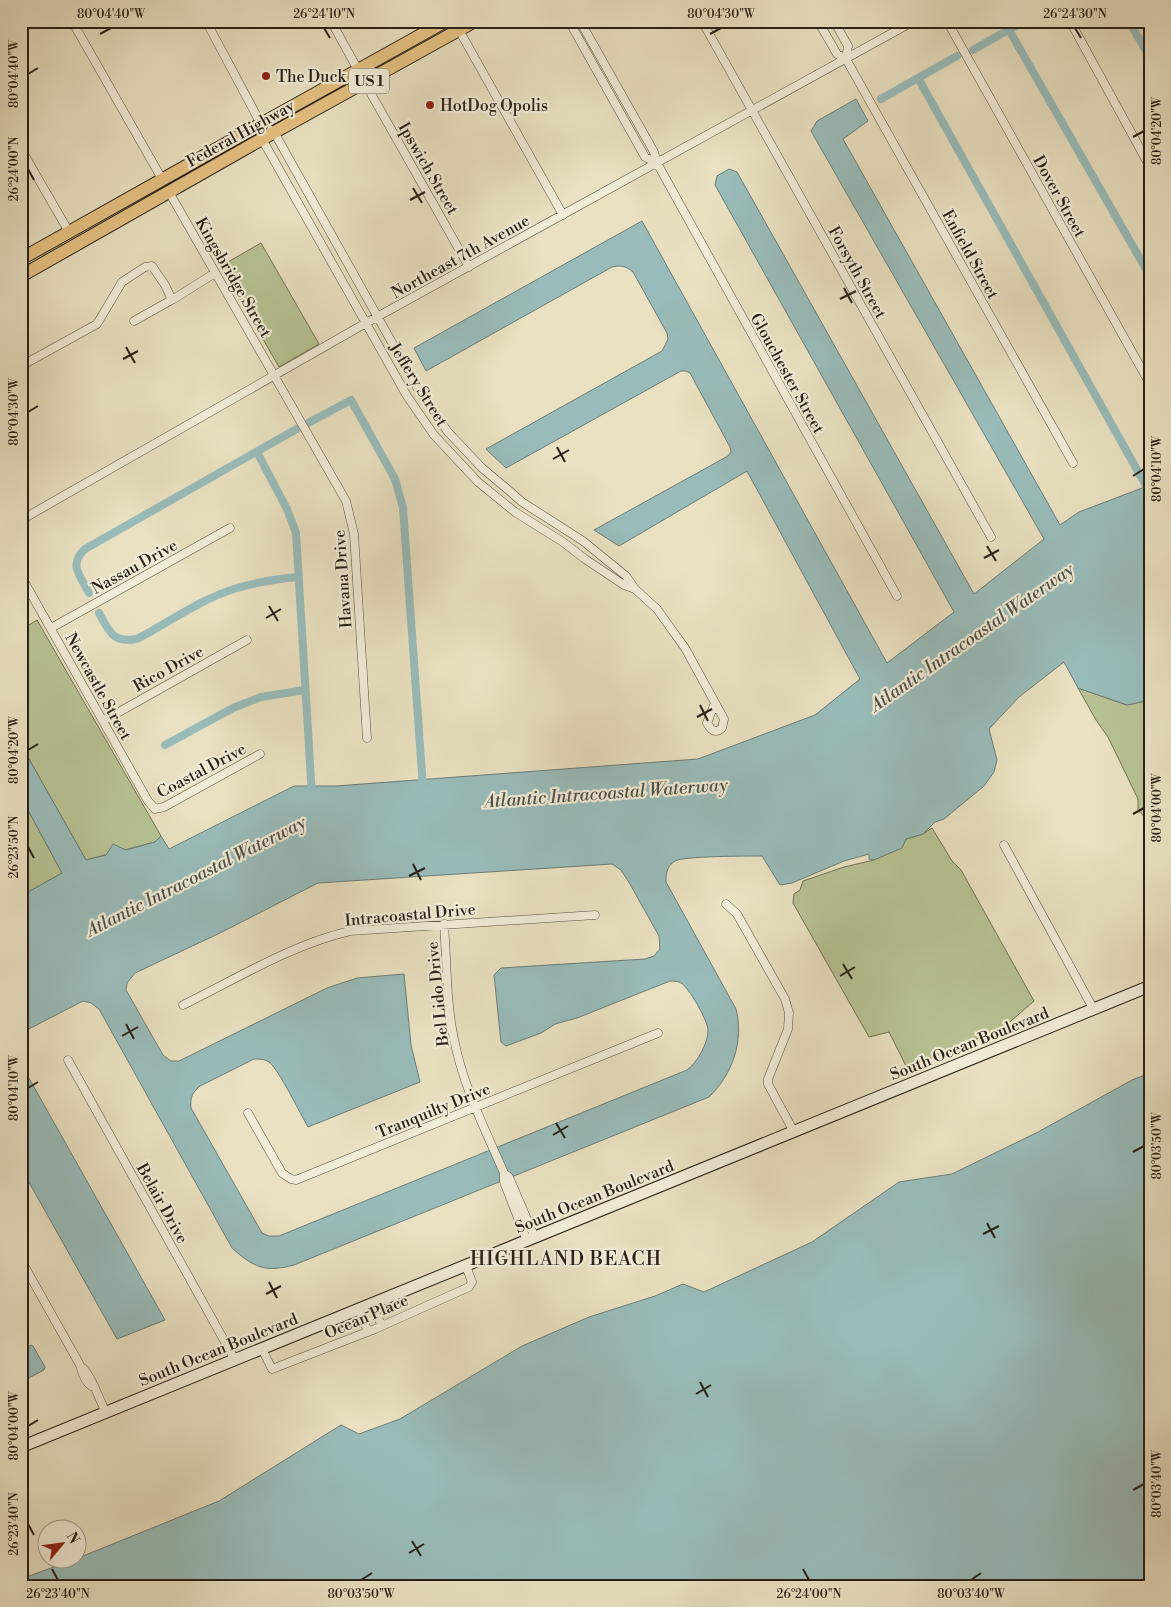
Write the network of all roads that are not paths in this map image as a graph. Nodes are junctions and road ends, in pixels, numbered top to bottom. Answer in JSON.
{"nodes":[{"id":1,"x":72,"y":21,"type":"edge"},
{"id":2,"x":206,"y":21,"type":"edge"},
{"id":3,"x":331,"y":21,"type":"edge"},
{"id":4,"x":446,"y":21,"type":"edge"},
{"id":5,"x":475,"y":21,"type":"edge"},
{"id":6,"x":569,"y":21,"type":"edge"},
{"id":7,"x":580,"y":21,"type":"edge"},
{"id":8,"x":702,"y":21,"type":"edge"},
{"id":9,"x":818,"y":21,"type":"edge"},
{"id":10,"x":834,"y":21,"type":"edge"},
{"id":11,"x":914,"y":21,"type":"edge"},
{"id":12,"x":948,"y":21,"type":"edge"},
{"id":13,"x":1070,"y":21,"type":"edge"},
{"id":14,"x":459,"y":30,"type":"junction"},
{"id":15,"x":593,"y":44,"type":"junction"},
{"id":16,"x":585,"y":49,"type":"junction"},
{"id":17,"x":846,"y":59,"type":"junction"},
{"id":18,"x":358,"y":70,"type":"junction"},
{"id":19,"x":365,"y":83,"type":"junction"},
{"id":20,"x":752,"y":111,"type":"junction"},
{"id":21,"x":261,"y":124,"type":"junction"},
{"id":22,"x":274,"y":132,"type":"junction"},
{"id":23,"x":262,"y":139,"type":"junction"},
{"id":24,"x":21,"y":149,"type":"edge"},
{"id":25,"x":657,"y":163,"type":"junction"},
{"id":26,"x":1150,"y":167,"type":"edge"},
{"id":27,"x":162,"y":179,"type":"junction"},
{"id":28,"x":301,"y":182,"type":"junction"},
{"id":29,"x":290,"y":188,"type":"junction"},
{"id":30,"x":169,"y":192,"type":"junction"},
{"id":31,"x":563,"y":215,"type":"junction"},
{"id":32,"x":95,"y":217,"type":"junction"},
{"id":33,"x":68,"y":232,"type":"junction"},
{"id":34,"x":74,"y":246,"type":"junction"},
{"id":35,"x":52,"y":258,"type":"junction"},
{"id":36,"x":21,"y":259,"type":"edge"},
{"id":37,"x":469,"y":267,"type":"junction"},
{"id":38,"x":215,"y":273,"type":"dead end"},
{"id":39,"x":21,"y":276,"type":"edge"},
{"id":40,"x":172,"y":300,"type":"junction"},
{"id":41,"x":377,"y":317,"type":"junction"},
{"id":42,"x":134,"y":321,"type":"dead end"},
{"id":43,"x":366,"y":323,"type":"junction"},
{"id":44,"x":21,"y":366,"type":"edge"},
{"id":45,"x":276,"y":376,"type":"junction"},
{"id":46,"x":1150,"y":384,"type":"edge"},
{"id":47,"x":438,"y":419,"type":"junction"},
{"id":48,"x":428,"y":426,"type":"junction"},
{"id":49,"x":1073,"y":463,"type":"dead end"},
{"id":50,"x":21,"y":520,"type":"edge"},
{"id":51,"x":230,"y":528,"type":"dead end"},
{"id":52,"x":991,"y":537,"type":"dead end"},
{"id":53,"x":21,"y":576,"type":"edge"},
{"id":54,"x":635,"y":589,"type":"junction"},
{"id":55,"x":897,"y":596,"type":"dead end"},
{"id":56,"x":50,"y":628,"type":"junction"},
{"id":57,"x":247,"y":640,"type":"dead end"},
{"id":58,"x":714,"y":703,"type":"dead end"},
{"id":59,"x":103,"y":721,"type":"junction"},
{"id":60,"x":367,"y":738,"type":"dead end"},
{"id":61,"x":260,"y":754,"type":"dead end"},
{"id":62,"x":155,"y":809,"type":"joint"},
{"id":63,"x":1004,"y":845,"type":"dead end"},
{"id":64,"x":726,"y":904,"type":"dead end"},
{"id":65,"x":595,"y":915,"type":"dead end"},
{"id":66,"x":444,"y":924,"type":"junction"},
{"id":67,"x":1150,"y":986,"type":"edge"},
{"id":68,"x":183,"y":1006,"type":"dead end"},
{"id":69,"x":1094,"y":1010,"type":"junction"},
{"id":70,"x":658,"y":1033,"type":"dead end"},
{"id":71,"x":68,"y":1060,"type":"dead end"},
{"id":72,"x":476,"y":1107,"type":"junction"},
{"id":73,"x":248,"y":1113,"type":"dead end"},
{"id":74,"x":794,"y":1132,"type":"junction"},
{"id":75,"x":531,"y":1239,"type":"junction"},
{"id":76,"x":21,"y":1260,"type":"edge"},
{"id":77,"x":466,"y":1266,"type":"junction"},
{"id":78,"x":371,"y":1304,"type":"junction"},
{"id":79,"x":359,"y":1309,"type":"junction"},
{"id":80,"x":382,"y":1326,"type":"junction"},
{"id":81,"x":368,"y":1332,"type":"junction"},
{"id":82,"x":262,"y":1349,"type":"junction"},
{"id":83,"x":235,"y":1360,"type":"junction"},
{"id":84,"x":106,"y":1412,"type":"junction"},
{"id":85,"x":21,"y":1447,"type":"edge"}],
"edges":[{"from":1,"to":27,"type":"street"},
{"from":2,"to":21,"type":"street","name":"Jeffery Street"},
{"from":3,"to":18,"type":"street"},
{"from":4,"to":18,"type":"main road","name":"Federal Highway","number":"US 1"},
{"from":5,"to":14,"type":"main road","name":"Federal Highway","number":"US 1"},
{"from":6,"to":16,"type":"street","name":"Glouchester Street"},
{"from":7,"to":15,"type":"street","name":"Glouchester Street"},
{"from":8,"to":20,"type":"street","name":"Forsyth Street"},
{"from":9,"to":17,"type":"street","name":"Enfield Street"},
{"from":10,"to":17,"type":"street","name":"Enfield Street"},
{"from":11,"to":17,"type":"street","name":"Northeast 7th Avenue"},
{"from":12,"to":46,"type":"street","name":"Dover Street"},
{"from":13,"to":26,"type":"street"},
{"from":14,"to":19,"type":"main road","name":"Federal Highway","number":"US 1"},
{"from":14,"to":31,"type":"street"},
{"from":15,"to":16,"type":"street"},
{"from":15,"to":25,"type":"street","name":"Glouchester Street"},
{"from":16,"to":25,"type":"street","name":"Glouchester Street"},
{"from":17,"to":20,"type":"street","name":"Northeast 7th Avenue"},
{"from":17,"to":49,"type":"street","name":"Enfield Street"},
{"from":18,"to":21,"type":"main road","name":"Federal Highway","number":"US 1"},
{"from":19,"to":22,"type":"main road","name":"Federal Highway","number":"US 1"},
{"from":19,"to":37,"type":"street","name":"Ipswich Street"},
{"from":20,"to":25,"type":"street","name":"Northeast 7th Avenue"},
{"from":20,"to":52,"type":"street","name":"Forsyth Street"},
{"from":21,"to":22,"type":"street"},
{"from":21,"to":23,"type":"street","name":"Jeffery Street"},
{"from":21,"to":27,"type":"main road","name":"Federal Highway","number":"US 1"},
{"from":22,"to":23,"type":"main road","name":"Federal Highway","number":"US 1"},
{"from":22,"to":28,"type":"street","name":"Jeffery Street"},
{"from":23,"to":29,"type":"street","name":"Jeffery Street"},
{"from":23,"to":30,"type":"main road","name":"Federal Highway","number":"US 1"},
{"from":24,"to":33,"type":"street"},
{"from":25,"to":31,"type":"street","name":"Northeast 7th Avenue"},
{"from":25,"to":55,"type":"street","name":"Glouchester Street"},
{"from":27,"to":32,"type":"main road","name":"Federal Highway","number":"US 1"},
{"from":28,"to":29,"type":"street"},
{"from":28,"to":41,"type":"street","name":"Jeffery Street"},
{"from":29,"to":43,"type":"street","name":"Jeffery Street"},
{"from":30,"to":34,"type":"main road","name":"Federal Highway","number":"US 1"},
{"from":30,"to":45,"type":"street","name":"Kingsbridge Street"},
{"from":31,"to":37,"type":"street","name":"Northeast 7th Avenue"},
{"from":32,"to":33,"type":"main road","name":"Federal Highway","number":"US 1"},
{"from":32,"to":34,"type":"main road"},
{"from":33,"to":35,"type":"main road"},
{"from":33,"to":36,"type":"main road","name":"Federal Highway","number":"US 1"},
{"from":34,"to":35,"type":"main road","name":"Federal Highway","number":"US 1"},
{"from":35,"to":39,"type":"main road","name":"Federal Highway","number":"US 1"},
{"from":37,"to":41,"type":"street","name":"Northeast 7th Avenue"},
{"from":38,"to":40,"type":"street"},
{"from":40,"to":42,"type":"street"},
{"from":40,"to":44,"type":"street"},
{"from":41,"to":43,"type":"street","name":"Northeast 7th Avenue"},
{"from":41,"to":47,"type":"street","name":"Jeffery Street"},
{"from":43,"to":45,"type":"street","name":"Northeast 7th Avenue"},
{"from":43,"to":48,"type":"street","name":"Jeffery Street"},
{"from":45,"to":50,"type":"street","name":"Northeast 7th Avenue"},
{"from":45,"to":60,"type":"street","name":"Havana Drive"},
{"from":47,"to":48,"type":"street"},
{"from":47,"to":54,"type":"street","name":"Jeffery Street"},
{"from":48,"to":54,"type":"street","name":"Jeffery Street"},
{"from":51,"to":56,"type":"street","name":"Nassau Drive"},
{"from":53,"to":56,"type":"street","name":"Newcastle Street"},
{"from":54,"to":58,"type":"street","name":"Jeffery Street"},
{"from":56,"to":59,"type":"street","name":"Newcastle Street"},
{"from":57,"to":59,"type":"street","name":"Rico Drive"},
{"from":59,"to":62,"type":"street","name":"Newcastle Street"},
{"from":61,"to":62,"type":"street","name":"Coastal Drive"},
{"from":63,"to":69,"type":"street"},
{"from":64,"to":74,"type":"street"},
{"from":65,"to":66,"type":"street","name":"Intracoastal Drive"},
{"from":66,"to":68,"type":"street","name":"Intracoastal Drive"},
{"from":66,"to":72,"type":"street","name":"Bel Lido Drive"},
{"from":67,"to":69,"type":"main road","name":"South Ocean Boulevard"},
{"from":69,"to":74,"type":"main road","name":"South Ocean Boulevard"},
{"from":70,"to":72,"type":"street","name":"Tranquilty Drive"},
{"from":71,"to":83,"type":"street","name":"Belair Drive"},
{"from":72,"to":73,"type":"street","name":"Tranquilty Drive"},
{"from":72,"to":75,"type":"street","name":"Bel Lido Drive"},
{"from":74,"to":75,"type":"main road","name":"South Ocean Boulevard"},
{"from":75,"to":77,"type":"main road","name":"South Ocean Boulevard"},
{"from":76,"to":84,"type":"street"},
{"from":77,"to":78,"type":"main road","name":"South Ocean Boulevard"},
{"from":77,"to":80,"type":"street","name":"Ocean Place"},
{"from":78,"to":79,"type":"main road","name":"South Ocean Boulevard"},
{"from":78,"to":80,"type":"street"},
{"from":79,"to":81,"type":"street"},
{"from":79,"to":82,"type":"main road","name":"South Ocean Boulevard"},
{"from":80,"to":81,"type":"street","name":"Ocean Place"},
{"from":81,"to":82,"type":"street","name":"Ocean Place"},
{"from":82,"to":83,"type":"main road","name":"South Ocean Boulevard"},
{"from":83,"to":84,"type":"main road","name":"South Ocean Boulevard"},
{"from":84,"to":85,"type":"main road","name":"South Ocean Boulevard"}]}
